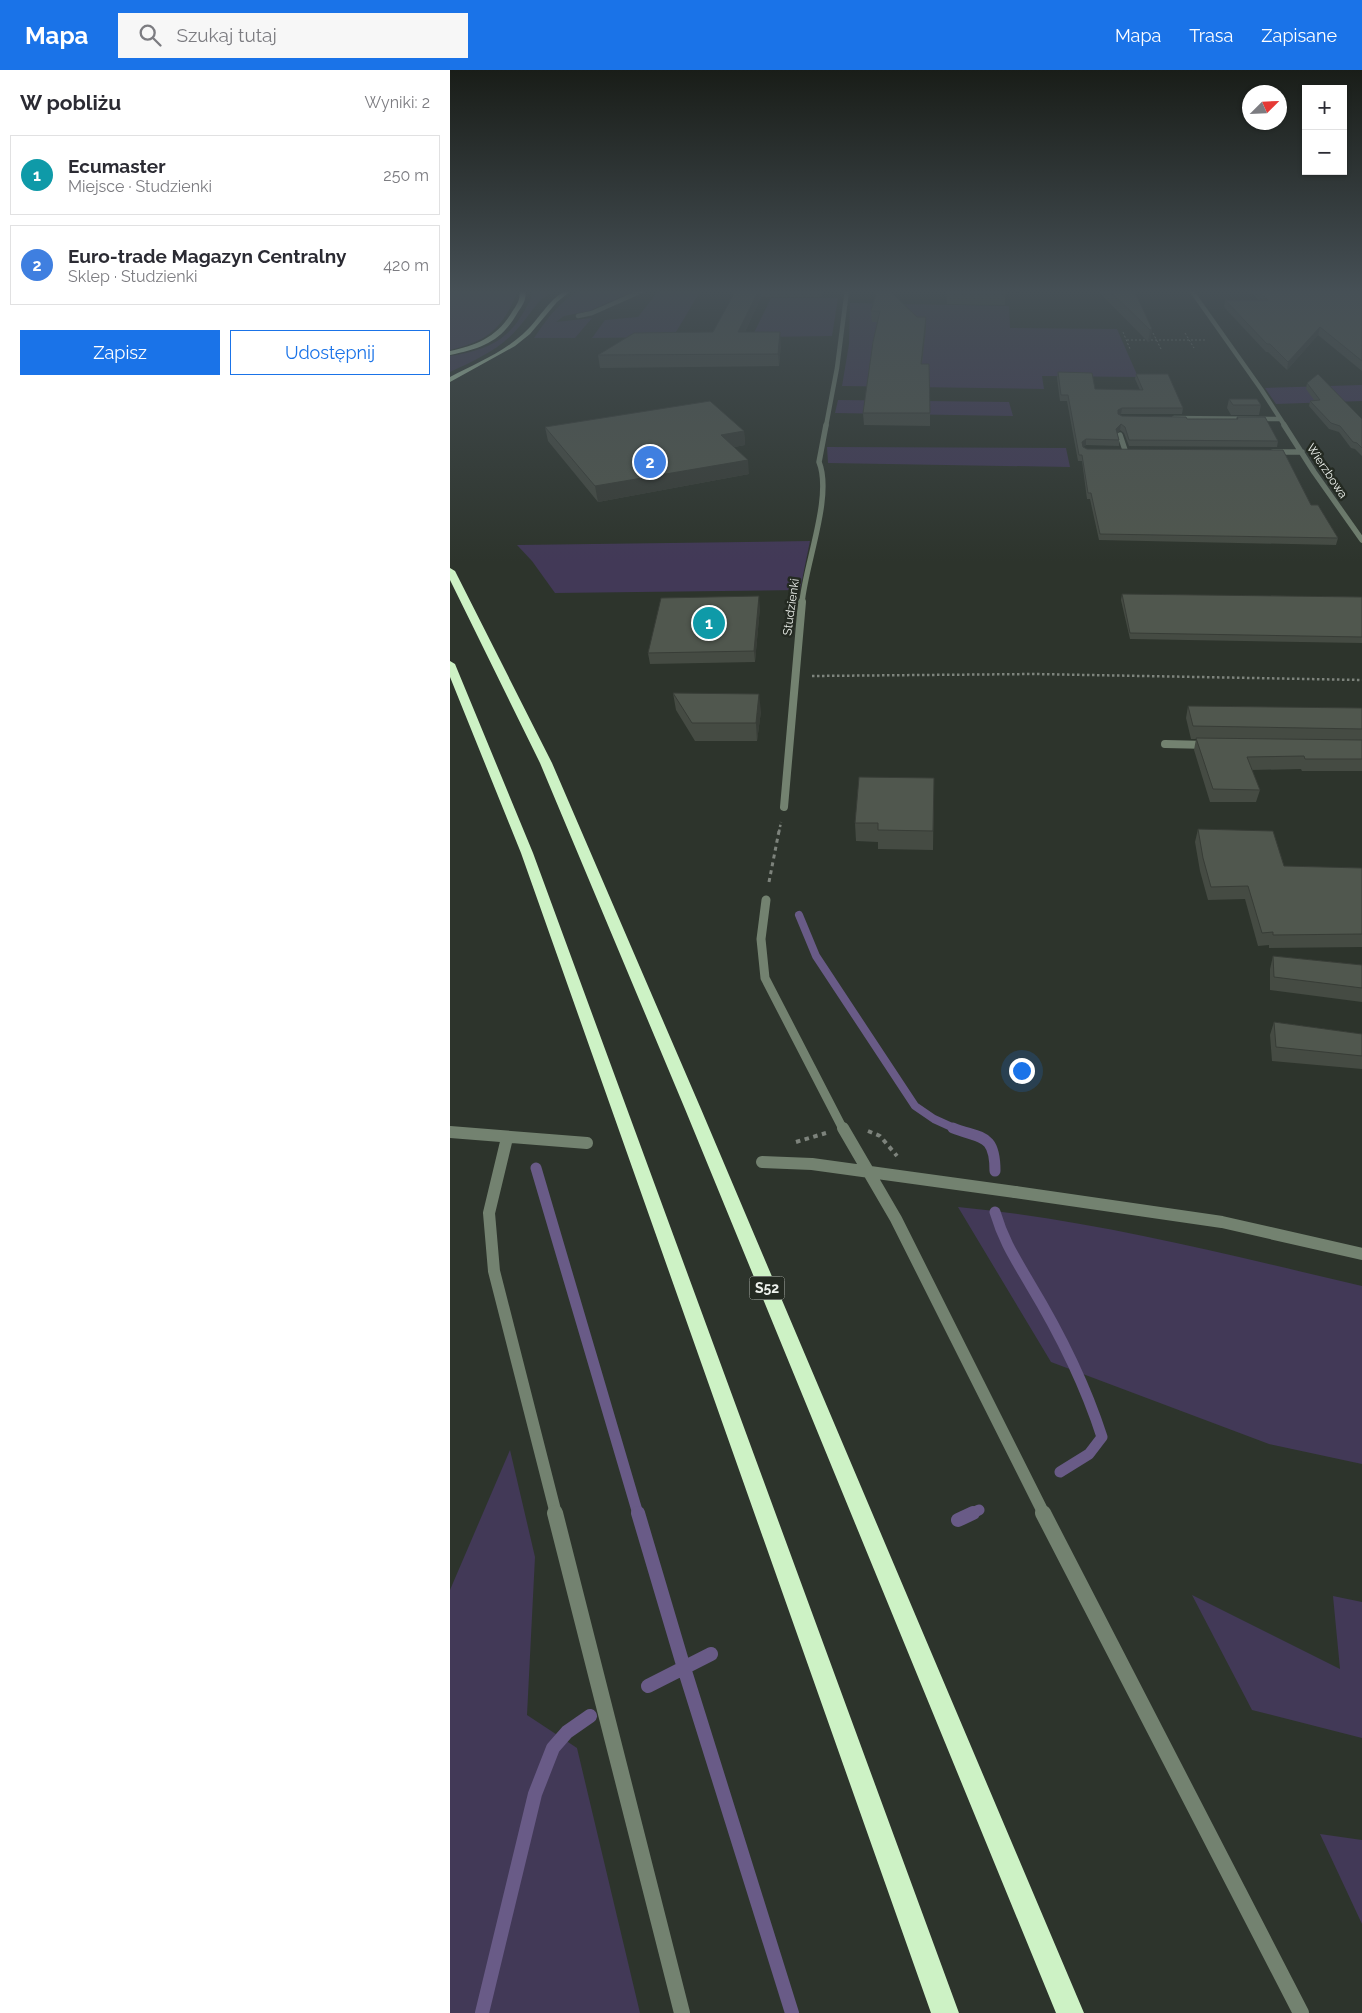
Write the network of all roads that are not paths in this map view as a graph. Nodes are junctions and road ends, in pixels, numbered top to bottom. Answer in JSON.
{"nodes":[{"id":1,"x":835,"y":381,"type":"edge"},
{"id":2,"x":1254,"y":381,"type":"edge"},
{"id":3,"x":1170,"y":418,"type":"edge"},
{"id":4,"x":1280,"y":419,"type":"junction"},
{"id":5,"x":1120,"y":435,"type":"edge"},
{"id":6,"x":1115,"y":450,"type":"edge"},
{"id":7,"x":1125,"y":450,"type":"junction"},
{"id":8,"x":1134,"y":450,"type":"edge"},
{"id":9,"x":1262,"y":452,"type":"edge"},
{"id":10,"x":1302,"y":452,"type":"junction"},
{"id":11,"x":1362,"y":540,"type":"edge"},
{"id":12,"x":450,"y":570,"type":"edge"},
{"id":13,"x":450,"y":664,"type":"edge"},
{"id":14,"x":1164,"y":744,"type":"dead end"},
{"id":15,"x":1214,"y":745,"type":"edge"},
{"id":16,"x":784,"y":807,"type":"road end"},
{"id":17,"x":766,"y":900,"type":"road end"},
{"id":18,"x":450,"y":1132,"type":"edge"},
{"id":19,"x":507,"y":1138,"type":"junction"},
{"id":20,"x":587,"y":1143,"type":"dead end"},
{"id":21,"x":762,"y":1162,"type":"dead end"},
{"id":22,"x":869,"y":1171,"type":"junction"},
{"id":23,"x":1362,"y":1254,"type":"edge"},
{"id":24,"x":682,"y":2013,"type":"edge"},
{"id":25,"x":945,"y":2013,"type":"edge"},
{"id":26,"x":1070,"y":2013,"type":"edge"},
{"id":27,"x":1301,"y":2013,"type":"edge"}],
"edges":[{"from":1,"to":16,"type":"street","name":"Studzienki"},
{"from":2,"to":4,"type":"street","name":"Wierzbowa"},
{"from":3,"to":4,"type":"street"},
{"from":4,"to":10,"type":"street","name":"Wierzbowa"},
{"from":5,"to":7,"type":"street"},
{"from":6,"to":7,"type":"street"},
{"from":7,"to":8,"type":"street"},
{"from":9,"to":10,"type":"street"},
{"from":10,"to":11,"type":"street","name":"Wierzbowa"},
{"from":12,"to":26,"type":"highway","number":"S52"},
{"from":13,"to":25,"type":"highway"},
{"from":14,"to":15,"type":"street"},
{"from":17,"to":22,"type":"street"},
{"from":18,"to":19,"type":"street"},
{"from":19,"to":20,"type":"street"},
{"from":19,"to":24,"type":"street"},
{"from":21,"to":22,"type":"street"},
{"from":22,"to":23,"type":"street"},
{"from":22,"to":27,"type":"street"}]}
